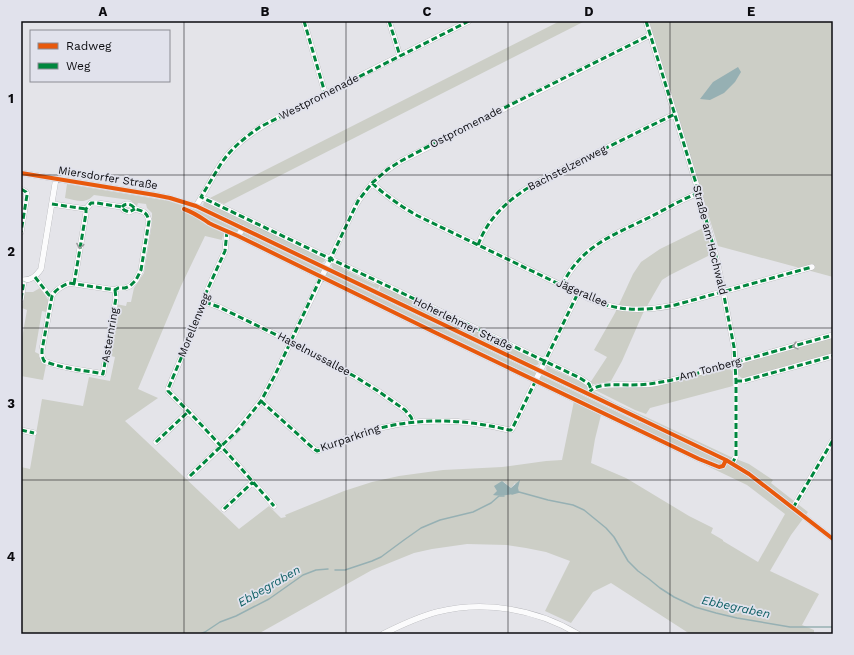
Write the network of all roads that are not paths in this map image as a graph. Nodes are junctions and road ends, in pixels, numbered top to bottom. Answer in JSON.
{"nodes":[{"id":1,"x":304,"y":21,"type":"edge"},
{"id":2,"x":389,"y":21,"type":"edge"},
{"id":3,"x":469,"y":21,"type":"edge"},
{"id":4,"x":646,"y":21,"type":"edge"},
{"id":5,"x":650,"y":35,"type":"junction"},
{"id":6,"x":400,"y":56,"type":"junction"},
{"id":7,"x":325,"y":93,"type":"junction"},
{"id":8,"x":675,"y":114,"type":"junction"},
{"id":9,"x":21,"y":173,"type":"edge"},
{"id":10,"x":56,"y":178,"type":"junction"},
{"id":11,"x":372,"y":183,"type":"junction"},
{"id":12,"x":21,"y":189,"type":"edge"},
{"id":13,"x":699,"y":193,"type":"junction"},
{"id":14,"x":202,"y":197,"type":"junction"},
{"id":15,"x":52,"y":204,"type":"junction"},
{"id":16,"x":194,"y":205,"type":"junction"},
{"id":17,"x":86,"y":209,"type":"junction"},
{"id":18,"x":242,"y":228,"type":"junction"},
{"id":19,"x":227,"y":231,"type":"dead end"},
{"id":20,"x":21,"y":232,"type":"edge"},
{"id":21,"x":478,"y":245,"type":"junction"},
{"id":22,"x":330,"y":259,"type":"junction"},
{"id":23,"x":812,"y":267,"type":"dead end"},
{"id":24,"x":326,"y":268,"type":"junction"},
{"id":25,"x":34,"y":277,"type":"junction"},
{"id":26,"x":321,"y":277,"type":"junction"},
{"id":27,"x":22,"y":280,"type":"edge"},
{"id":28,"x":74,"y":284,"type":"junction"},
{"id":29,"x":562,"y":285,"type":"junction"},
{"id":30,"x":115,"y":290,"type":"junction"},
{"id":31,"x":723,"y":291,"type":"junction"},
{"id":32,"x":578,"y":293,"type":"junction"},
{"id":33,"x":52,"y":296,"type":"junction"},
{"id":34,"x":21,"y":299,"type":"edge"},
{"id":35,"x":205,"y":302,"type":"junction"},
{"id":36,"x":833,"y":335,"type":"edge"},
{"id":37,"x":291,"y":342,"type":"junction"},
{"id":38,"x":833,"y":356,"type":"edge"},
{"id":39,"x":544,"y":362,"type":"junction"},
{"id":40,"x":735,"y":363,"type":"junction"},
{"id":41,"x":540,"y":371,"type":"junction"},
{"id":42,"x":535,"y":381,"type":"junction"},
{"id":43,"x":736,"y":381,"type":"junction"},
{"id":44,"x":589,"y":392,"type":"junction"},
{"id":45,"x":261,"y":401,"type":"junction"},
{"id":46,"x":189,"y":411,"type":"junction"},
{"id":47,"x":413,"y":422,"type":"junction"},
{"id":48,"x":21,"y":430,"type":"edge"},
{"id":49,"x":34,"y":433,"type":"dead end"},
{"id":50,"x":833,"y":440,"type":"edge"},
{"id":51,"x":156,"y":442,"type":"dead end"},
{"id":52,"x":222,"y":446,"type":"junction"},
{"id":53,"x":726,"y":460,"type":"junction"},
{"id":54,"x":732,"y":464,"type":"junction"},
{"id":55,"x":190,"y":476,"type":"dead end"},
{"id":56,"x":253,"y":482,"type":"junction"},
{"id":57,"x":274,"y":506,"type":"dead end"},
{"id":58,"x":793,"y":508,"type":"junction"},
{"id":59,"x":224,"y":509,"type":"dead end"},
{"id":60,"x":833,"y":539,"type":"edge"},
{"id":61,"x":384,"y":634,"type":"edge"},
{"id":62,"x":578,"y":634,"type":"edge"}],
"edges":[{"from":1,"to":7,"type":"street"},
{"from":2,"to":6,"type":"street"},
{"from":3,"to":6,"type":"street","name":"Westpromenade"},
{"from":4,"to":5,"type":"street","name":"Straße am Hochwald"},
{"from":5,"to":8,"type":"street","name":"Straße am Hochwald"},
{"from":5,"to":11,"type":"street","name":"Ostpromenade"},
{"from":6,"to":7,"type":"street","name":"Westpromenade"},
{"from":7,"to":14,"type":"street","name":"Westpromenade"},
{"from":8,"to":13,"type":"street","name":"Straße am Hochwald"},
{"from":8,"to":21,"type":"street","name":"Bachstelzenweg"},
{"from":9,"to":10,"type":"street","name":"Miersdorfer Straße"},
{"from":10,"to":15,"type":"street"},
{"from":10,"to":16,"type":"street","name":"Miersdorfer Straße"},
{"from":11,"to":21,"type":"street","name":"Jägerallee"},
{"from":11,"to":22,"type":"street","name":"Ostpromenade"},
{"from":12,"to":20,"type":"street"},
{"from":13,"to":29,"type":"street"},
{"from":13,"to":31,"type":"street","name":"Straße am Hochwald"},
{"from":14,"to":16,"type":"street","name":"Westpromenade"},
{"from":14,"to":22,"type":"street","name":"Hoherlehmer Straße"},
{"from":15,"to":17,"type":"street"},
{"from":15,"to":25,"type":"street"},
{"from":16,"to":18,"type":"street","name":"Hoherlehmer Straße"},
{"from":17,"to":28,"type":"street","one_way":true},
{"from":17,"to":30,"type":"street"},
{"from":18,"to":24,"type":"street","name":"Hoherlehmer Straße"},
{"from":18,"to":26,"type":"street","name":"Hoherlehmer Straße"},
{"from":19,"to":35,"type":"street","name":"Morellenweg"},
{"from":21,"to":29,"type":"street","name":"Jägerallee"},
{"from":22,"to":24,"type":"street","name":"Ostpromenade"},
{"from":22,"to":39,"type":"street","name":"Hoherlehmer Straße"},
{"from":23,"to":31,"type":"street","name":"Jägerallee"},
{"from":24,"to":26,"type":"street","name":"Ostpromenade"},
{"from":24,"to":41,"type":"street","name":"Hoherlehmer Straße"},
{"from":25,"to":27,"type":"street"},
{"from":25,"to":33,"type":"street"},
{"from":26,"to":37,"type":"street","name":"Ostpromenade"},
{"from":26,"to":42,"type":"street","name":"Hoherlehmer Straße"},
{"from":27,"to":34,"type":"street"},
{"from":28,"to":30,"type":"street"},
{"from":28,"to":33,"type":"street"},
{"from":29,"to":32,"type":"street","name":"Jägerallee"},
{"from":30,"to":33,"type":"street","name":"Asternring"},
{"from":31,"to":32,"type":"street","name":"Jägerallee"},
{"from":31,"to":40,"type":"street","name":"Straße am Hochwald"},
{"from":32,"to":39,"type":"street","name":"Kurparkring"},
{"from":35,"to":37,"type":"street","name":"Haselnussallee"},
{"from":35,"to":46,"type":"street","name":"Morellenweg"},
{"from":36,"to":40,"type":"street","name":"Am Tonberg","one_way":true},
{"from":37,"to":45,"type":"street","name":"Ostpromenade"},
{"from":37,"to":47,"type":"street","name":"Haselnussallee"},
{"from":38,"to":43,"type":"street","name":"Am Tonberg"},
{"from":39,"to":41,"type":"street","name":"Kurparkring"},
{"from":39,"to":44,"type":"street","name":"Hoherlehmer Straße"},
{"from":40,"to":43,"type":"street","name":"Straße am Hochwald"},
{"from":40,"to":44,"type":"street","name":"Am Tonberg"},
{"from":41,"to":42,"type":"street","name":"Kurparkring"},
{"from":41,"to":44,"type":"street","name":"Hoherlehmer Straße"},
{"from":42,"to":47,"type":"street","name":"Kurparkring"},
{"from":42,"to":53,"type":"street","name":"Hoherlehmer Straße"},
{"from":43,"to":54,"type":"street","name":"Straße am Hochwald"},
{"from":44,"to":53,"type":"street","name":"Hoherlehmer Straße"},
{"from":45,"to":47,"type":"street","name":"Kurparkring"},
{"from":45,"to":52,"type":"street","name":"Ostpromenade"},
{"from":46,"to":51,"type":"street"},
{"from":46,"to":52,"type":"street","name":"Morellenweg"},
{"from":48,"to":49,"type":"street"},
{"from":50,"to":58,"type":"street"},
{"from":52,"to":55,"type":"street"},
{"from":52,"to":56,"type":"street","name":"Morellenweg"},
{"from":53,"to":54,"type":"street","name":"Hoherlehmer Straße"},
{"from":54,"to":58,"type":"street","name":"Hoherlehmer Straße"},
{"from":56,"to":57,"type":"street","name":"Morellenweg"},
{"from":56,"to":59,"type":"street"},
{"from":58,"to":60,"type":"street","name":"Hoherlehmer Straße"},
{"from":61,"to":62,"type":"street"}]}
